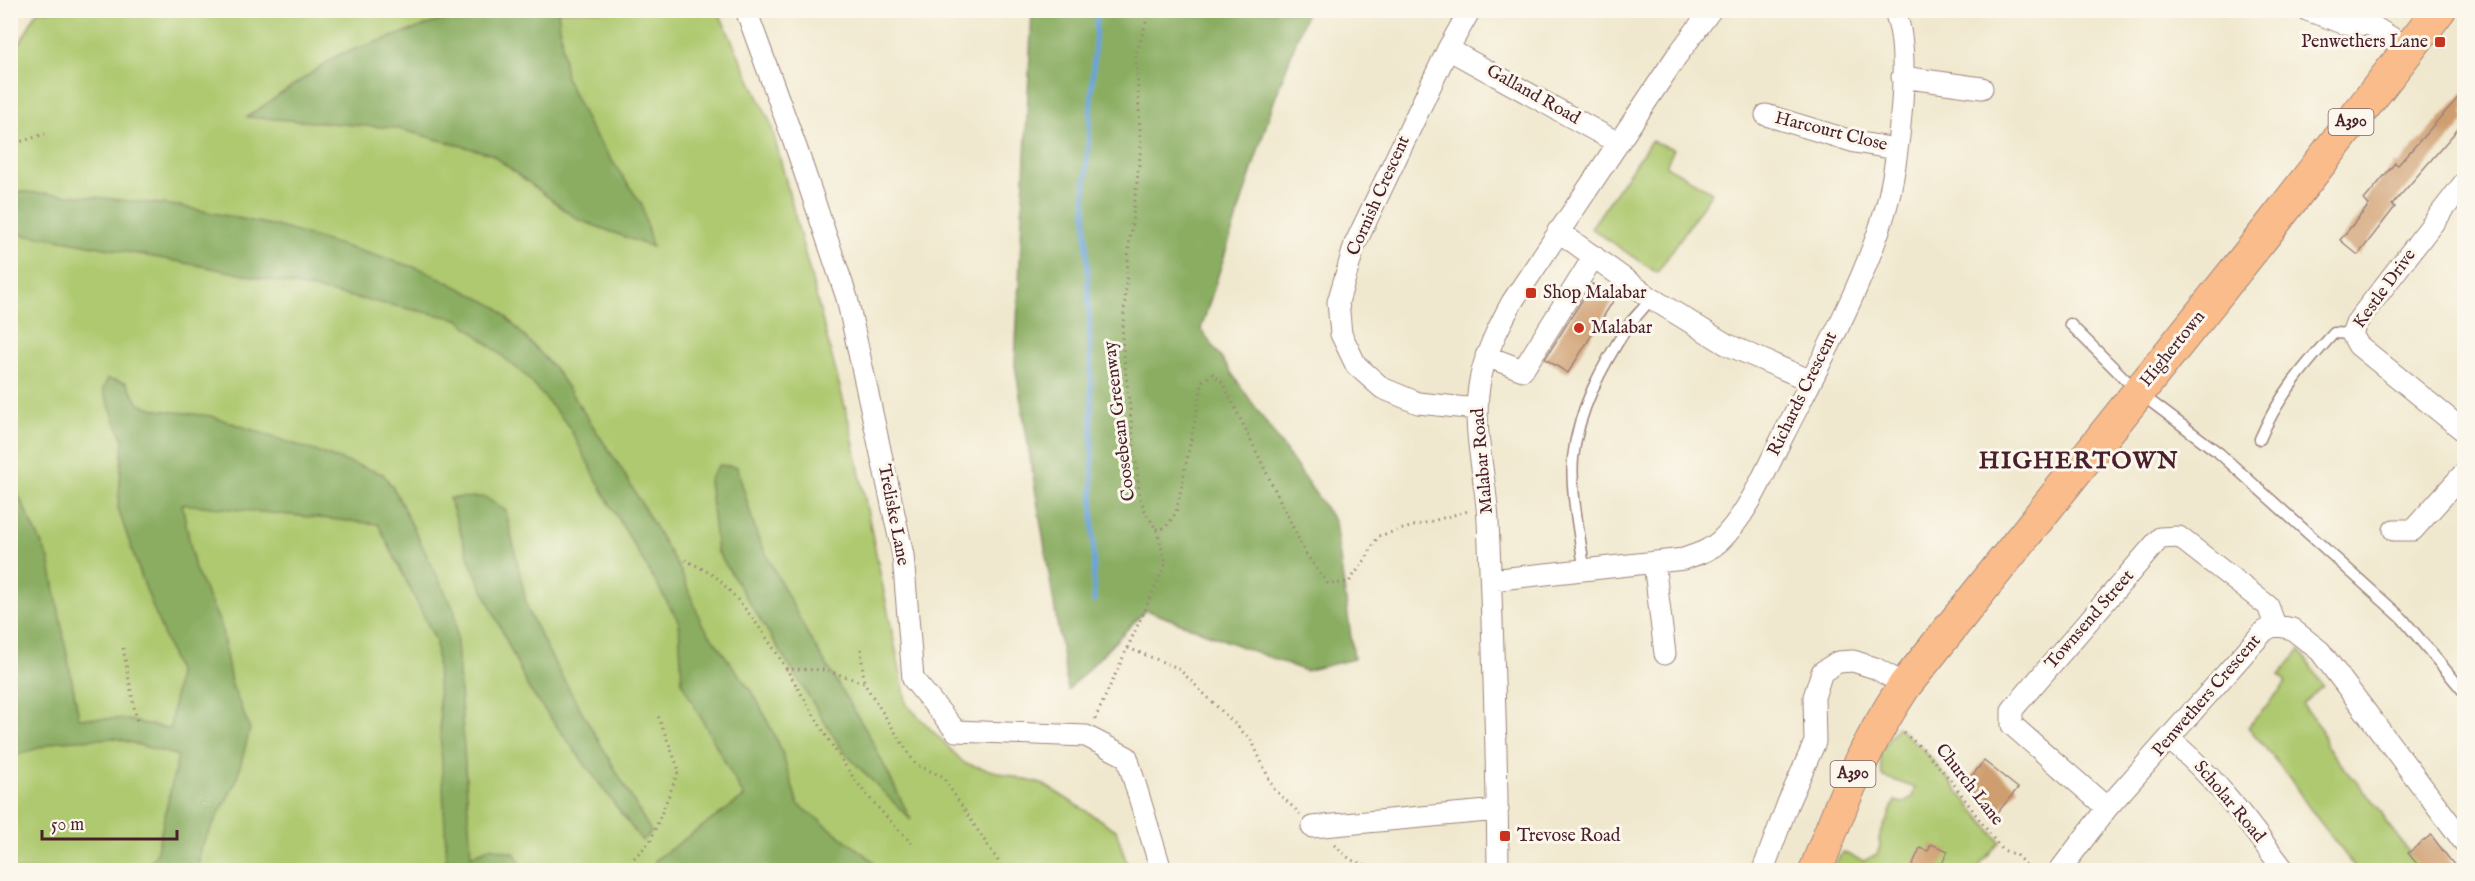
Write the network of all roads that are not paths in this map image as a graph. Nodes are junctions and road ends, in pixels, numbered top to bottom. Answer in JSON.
{"nodes":[{"id":1,"x":746,"y":10,"type":"edge"},
{"id":2,"x":1470,"y":10,"type":"edge"},
{"id":3,"x":1711,"y":10,"type":"edge"},
{"id":4,"x":1894,"y":10,"type":"edge"},
{"id":5,"x":2307,"y":10,"type":"edge"},
{"id":6,"x":2439,"y":10,"type":"edge"},
{"id":7,"x":2408,"y":48,"type":"junction"},
{"id":8,"x":1448,"y":49,"type":"junction"},
{"id":9,"x":1902,"y":77,"type":"junction"},
{"id":10,"x":1982,"y":88,"type":"dead end"},
{"id":11,"x":1766,"y":115,"type":"dead end"},
{"id":12,"x":1618,"y":143,"type":"junction"},
{"id":13,"x":1896,"y":149,"type":"junction"},
{"id":14,"x":2464,"y":183,"type":"edge"},
{"id":15,"x":1558,"y":231,"type":"junction"},
{"id":16,"x":1594,"y":256,"type":"junction"},
{"id":17,"x":1651,"y":298,"type":"junction"},
{"id":18,"x":2070,"y":324,"type":"dead end"},
{"id":19,"x":2352,"y":334,"type":"junction"},
{"id":20,"x":1486,"y":356,"type":"junction"},
{"id":21,"x":1811,"y":381,"type":"junction"},
{"id":22,"x":2138,"y":392,"type":"junction"},
{"id":23,"x":1478,"y":410,"type":"junction"},
{"id":24,"x":2464,"y":430,"type":"edge"},
{"id":25,"x":2260,"y":439,"type":"dead end"},
{"id":26,"x":2464,"y":473,"type":"edge"},
{"id":27,"x":2394,"y":530,"type":"dead end"},
{"id":28,"x":1654,"y":562,"type":"junction"},
{"id":29,"x":1584,"y":568,"type":"junction"},
{"id":30,"x":1491,"y":580,"type":"junction"},
{"id":31,"x":2275,"y":625,"type":"junction"},
{"id":32,"x":1665,"y":654,"type":"dead end"},
{"id":33,"x":1905,"y":685,"type":"junction"},
{"id":34,"x":2464,"y":692,"type":"edge"},
{"id":35,"x":2169,"y":739,"type":"junction"},
{"id":36,"x":2107,"y":808,"type":"junction"},
{"id":37,"x":1498,"y":810,"type":"junction"},
{"id":38,"x":1312,"y":827,"type":"road end"},
{"id":39,"x":2459,"y":834,"type":"edge"},
{"id":40,"x":1161,"y":870,"type":"edge"},
{"id":41,"x":1498,"y":870,"type":"edge"},
{"id":42,"x":1763,"y":870,"type":"edge"},
{"id":43,"x":1816,"y":870,"type":"edge"},
{"id":44,"x":2060,"y":870,"type":"edge"},
{"id":45,"x":2284,"y":870,"type":"edge"}],
"edges":[{"from":1,"to":40,"type":"street","name":"Treliske Lane"},
{"from":2,"to":8,"type":"street","name":"Cornish Crescent"},
{"from":3,"to":12,"type":"street","name":"Malabar Road"},
{"from":4,"to":9,"type":"street","name":"Richards Crescent"},
{"from":5,"to":7,"type":"street"},
{"from":6,"to":7,"type":"highway","name":"Highertown","number":"A390"},
{"from":7,"to":22,"type":"highway","name":"Highertown","number":"A390"},
{"from":8,"to":12,"type":"street","name":"Galland Road"},
{"from":8,"to":23,"type":"street","name":"Cornish Crescent"},
{"from":9,"to":10,"type":"street"},
{"from":9,"to":13,"type":"street","name":"Richards Crescent"},
{"from":11,"to":13,"type":"street","name":"Harcourt Close"},
{"from":12,"to":15,"type":"street","name":"Malabar Road"},
{"from":13,"to":21,"type":"street","name":"Richards Crescent"},
{"from":14,"to":19,"type":"street","name":"Kestle Drive"},
{"from":15,"to":16,"type":"street"},
{"from":15,"to":20,"type":"street","name":"Malabar Road"},
{"from":16,"to":17,"type":"street"},
{"from":16,"to":20,"type":"street"},
{"from":17,"to":21,"type":"street"},
{"from":17,"to":29,"type":"lane"},
{"from":18,"to":22,"type":"lane"},
{"from":19,"to":24,"type":"street","name":"Kestle Drive"},
{"from":19,"to":25,"type":"lane"},
{"from":20,"to":23,"type":"street","name":"Malabar Road"},
{"from":21,"to":28,"type":"street","name":"Richards Crescent"},
{"from":22,"to":33,"type":"highway","name":"Highertown","number":"A390"},
{"from":22,"to":34,"type":"lane"},
{"from":23,"to":30,"type":"street","name":"Malabar Road"},
{"from":26,"to":27,"type":"street"},
{"from":28,"to":29,"type":"street","name":"Richards Crescent"},
{"from":28,"to":32,"type":"street"},
{"from":29,"to":30,"type":"street","name":"Richards Crescent"},
{"from":30,"to":37,"type":"street","name":"Malabar Road"},
{"from":31,"to":35,"type":"street","name":"Penwethers Crescent"},
{"from":31,"to":36,"type":"street","name":"Townsend Street"},
{"from":31,"to":39,"type":"street","name":"Penwethers Crescent"},
{"from":33,"to":42,"type":"street"},
{"from":33,"to":43,"type":"highway","number":"A390"},
{"from":35,"to":36,"type":"street","name":"Penwethers Crescent"},
{"from":35,"to":45,"type":"street","name":"Scholar Road"},
{"from":36,"to":44,"type":"street","name":"Penwethers Crescent"},
{"from":37,"to":38,"type":"street"},
{"from":37,"to":41,"type":"street","name":"Malabar Road"}]}
